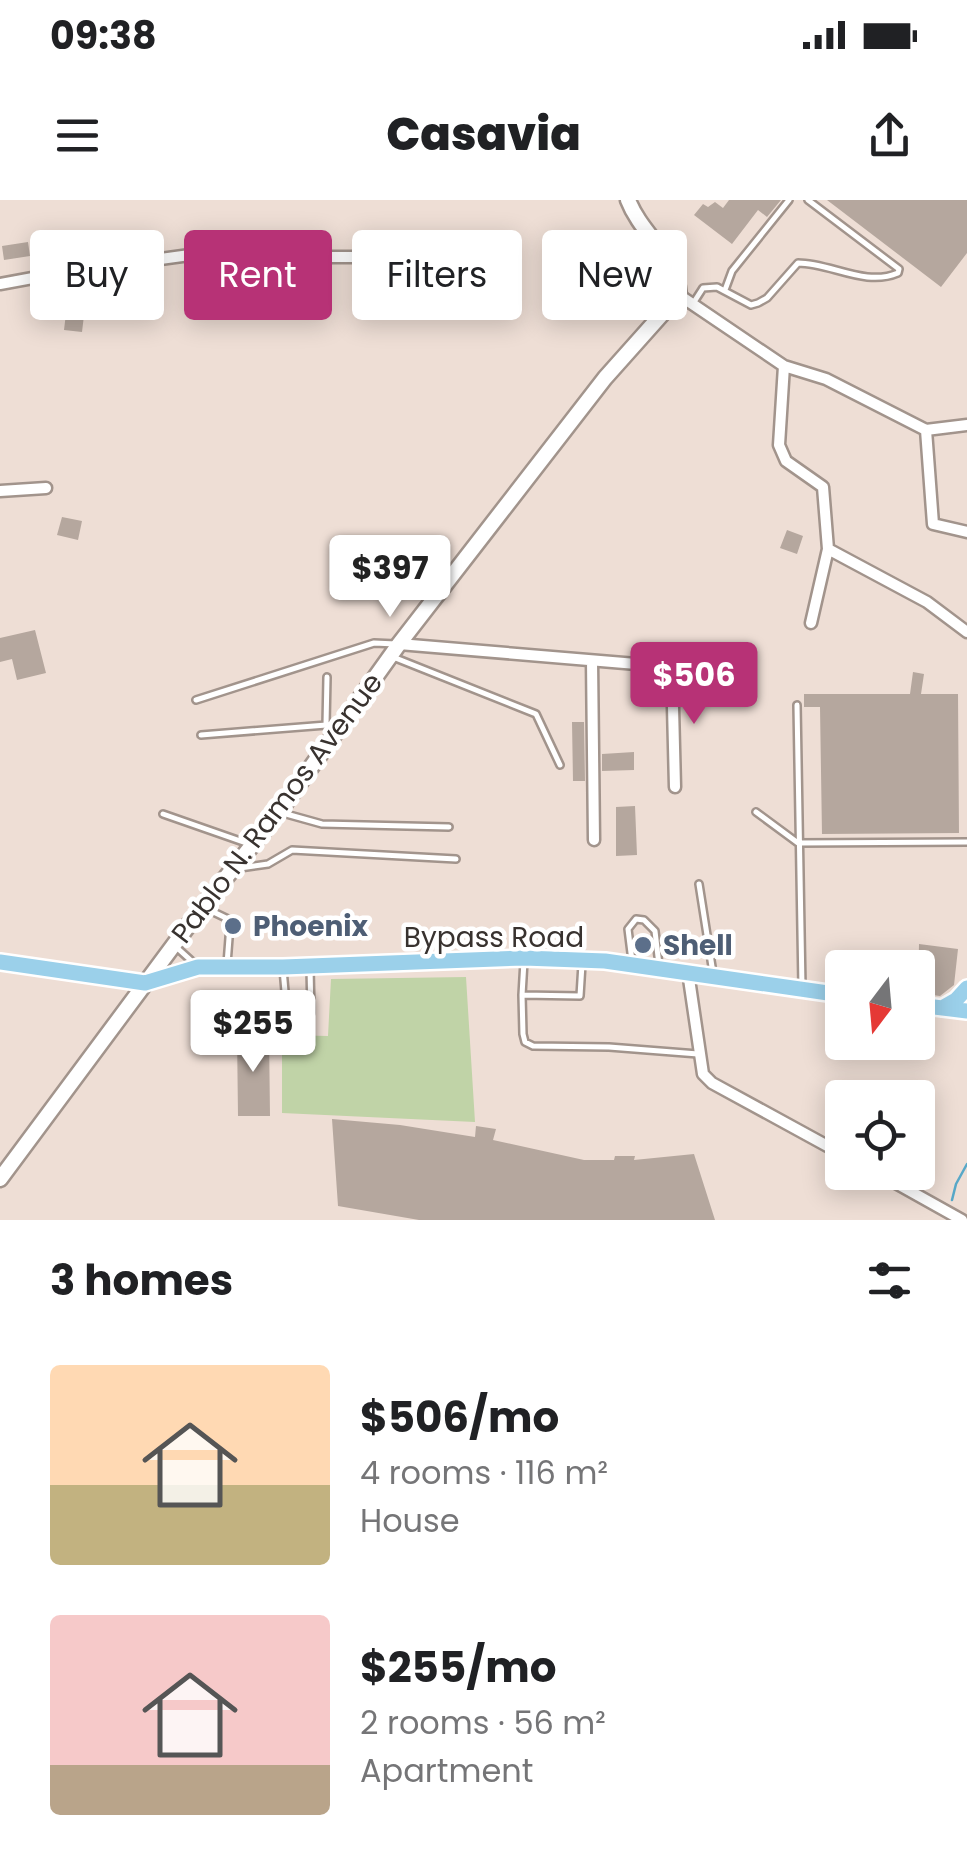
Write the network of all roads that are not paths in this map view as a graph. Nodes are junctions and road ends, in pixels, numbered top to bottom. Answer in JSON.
{"nodes":[{"id":1,"x":628,"y":200,"type":"edge"},
{"id":2,"x":789,"y":200,"type":"edge"},
{"id":3,"x":808,"y":200,"type":"edge"},
{"id":4,"x":646,"y":230,"type":"edge"},
{"id":5,"x":352,"y":257,"type":"edge"},
{"id":6,"x":0,"y":284,"type":"edge"},
{"id":7,"x":724,"y":290,"type":"junction"},
{"id":8,"x":687,"y":300,"type":"edge"},
{"id":9,"x":692,"y":304,"type":"junction"},
{"id":10,"x":657,"y":320,"type":"edge"},
{"id":11,"x":784,"y":366,"type":"junction"},
{"id":12,"x":967,"y":425,"type":"edge"},
{"id":13,"x":926,"y":430,"type":"junction"},
{"id":14,"x":46,"y":488,"type":"dead end"},
{"id":15,"x":0,"y":491,"type":"edge"},
{"id":16,"x":967,"y":532,"type":"edge"},
{"id":17,"x":828,"y":550,"type":"junction"},
{"id":18,"x":810,"y":623,"type":"dead end"},
{"id":19,"x":966,"y":628,"type":"edge"},
{"id":20,"x":394,"y":650,"type":"junction"},
{"id":21,"x":592,"y":660,"type":"junction"},
{"id":22,"x":327,"y":676,"type":"dead end"},
{"id":23,"x":196,"y":700,"type":"dead end"},
{"id":24,"x":797,"y":706,"type":"dead end"},
{"id":25,"x":342,"y":723,"type":"junction"},
{"id":26,"x":326,"y":725,"type":"junction"},
{"id":27,"x":202,"y":735,"type":"dead end"},
{"id":28,"x":560,"y":765,"type":"dead end"},
{"id":29,"x":674,"y":787,"type":"dead end"},
{"id":30,"x":279,"y":812,"type":"junction"},
{"id":31,"x":756,"y":812,"type":"dead end"},
{"id":32,"x":163,"y":814,"type":"dead end"},
{"id":33,"x":449,"y":826,"type":"dead end"},
{"id":34,"x":594,"y":840,"type":"dead end"},
{"id":35,"x":967,"y":842,"type":"edge"},
{"id":36,"x":798,"y":843,"type":"junction"},
{"id":37,"x":252,"y":845,"type":"junction"},
{"id":38,"x":456,"y":859,"type":"dead end"},
{"id":39,"x":232,"y":869,"type":"junction"},
{"id":40,"x":699,"y":884,"type":"dead end"},
{"id":41,"x":202,"y":906,"type":"junction"},
{"id":42,"x":175,"y":946,"type":"junction"},
{"id":43,"x":524,"y":958,"type":"junction"},
{"id":44,"x":582,"y":961,"type":"junction"},
{"id":45,"x":0,"y":962,"type":"edge"},
{"id":46,"x":310,"y":965,"type":"junction"},
{"id":47,"x":632,"y":965,"type":"junction"},
{"id":48,"x":198,"y":967,"type":"junction"},
{"id":49,"x":227,"y":967,"type":"junction"},
{"id":50,"x":283,"y":967,"type":"junction"},
{"id":51,"x":659,"y":968,"type":"junction"},
{"id":52,"x":688,"y":972,"type":"junction"},
{"id":53,"x":713,"y":976,"type":"junction"},
{"id":54,"x":145,"y":983,"type":"junction"},
{"id":55,"x":967,"y":988,"type":"edge"},
{"id":56,"x":802,"y":990,"type":"junction"},
{"id":57,"x":825,"y":993,"type":"edge"},
{"id":58,"x":522,"y":995,"type":"junction"},
{"id":59,"x":935,"y":1007,"type":"edge"},
{"id":60,"x":942,"y":1008,"type":"junction"},
{"id":61,"x":967,"y":1012,"type":"edge"},
{"id":62,"x":698,"y":1054,"type":"junction"},
{"id":63,"x":825,"y":1145,"type":"edge"},
{"id":64,"x":0,"y":1179,"type":"edge"},
{"id":65,"x":908,"y":1190,"type":"edge"},
{"id":66,"x":962,"y":1220,"type":"edge"}],
"edges":[{"from":1,"to":4,"type":"street"},
{"from":2,"to":7,"type":"lane"},
{"from":3,"to":7,"type":"lane"},
{"from":5,"to":6,"type":"street"},
{"from":7,"to":9,"type":"lane"},
{"from":8,"to":9,"type":"street"},
{"from":9,"to":11,"type":"street"},
{"from":10,"to":20,"type":"street","name":"Pablo N. Ramos Avenue"},
{"from":11,"to":13,"type":"street"},
{"from":11,"to":17,"type":"street"},
{"from":12,"to":13,"type":"street"},
{"from":13,"to":16,"type":"street"},
{"from":14,"to":15,"type":"street"},
{"from":17,"to":18,"type":"street"},
{"from":17,"to":19,"type":"street"},
{"from":20,"to":21,"type":"street"},
{"from":20,"to":23,"type":"lane"},
{"from":20,"to":25,"type":"street","name":"Pablo N. Ramos Avenue"},
{"from":20,"to":28,"type":"lane"},
{"from":21,"to":29,"type":"street"},
{"from":21,"to":34,"type":"street"},
{"from":22,"to":26,"type":"lane"},
{"from":24,"to":36,"type":"lane"},
{"from":25,"to":26,"type":"lane"},
{"from":25,"to":30,"type":"street","name":"Pablo N. Ramos Avenue"},
{"from":26,"to":27,"type":"lane"},
{"from":30,"to":33,"type":"lane"},
{"from":30,"to":37,"type":"street","name":"Pablo N. Ramos Avenue"},
{"from":31,"to":36,"type":"lane"},
{"from":32,"to":37,"type":"lane"},
{"from":35,"to":36,"type":"lane"},
{"from":36,"to":56,"type":"lane"},
{"from":37,"to":39,"type":"street","name":"Pablo N. Ramos Avenue"},
{"from":38,"to":39,"type":"lane"},
{"from":39,"to":41,"type":"street","name":"Pablo N. Ramos Avenue"},
{"from":40,"to":53,"type":"lane"},
{"from":41,"to":42,"type":"street","name":"Pablo N. Ramos Avenue"},
{"from":41,"to":49,"type":"lane"},
{"from":42,"to":48,"type":"lane"},
{"from":42,"to":54,"type":"street","name":"Pablo N. Ramos Avenue"},
{"from":43,"to":44,"type":"main road","name":"Bypass Road"},
{"from":43,"to":46,"type":"main road","name":"Bypass Road"},
{"from":43,"to":58,"type":"lane"},
{"from":44,"to":47,"type":"main road","name":"Bypass Road"},
{"from":44,"to":58,"type":"lane"},
{"from":45,"to":54,"type":"main road"},
{"from":46,"to":50,"type":"main road","name":"Bypass Road"},
{"from":46,"to":50,"type":"lane"},
{"from":47,"to":51,"type":"main road","name":"Bypass Road"},
{"from":47,"to":51,"type":"lane"},
{"from":48,"to":49,"type":"main road","name":"Bypass Road"},
{"from":48,"to":54,"type":"main road","name":"Bypass Road"},
{"from":49,"to":50,"type":"main road","name":"Bypass Road"},
{"from":51,"to":52,"type":"main road","name":"Bypass Road"},
{"from":52,"to":53,"type":"main road","name":"Bypass Road"},
{"from":52,"to":62,"type":"street"},
{"from":53,"to":56,"type":"main road","name":"Bypass Road"},
{"from":54,"to":64,"type":"street","name":"Pablo N. Ramos Avenue"},
{"from":55,"to":60,"type":"main road"},
{"from":56,"to":57,"type":"main road","name":"Bypass Road"},
{"from":58,"to":62,"type":"lane"},
{"from":59,"to":60,"type":"main road"},
{"from":60,"to":61,"type":"main road"},
{"from":62,"to":63,"type":"street"},
{"from":65,"to":66,"type":"street"}]}
